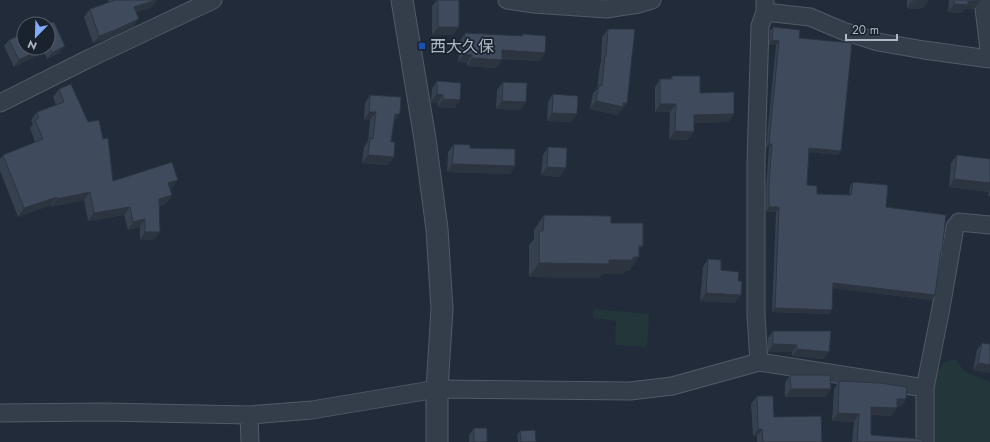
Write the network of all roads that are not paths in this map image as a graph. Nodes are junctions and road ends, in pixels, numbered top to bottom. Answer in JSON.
{"nodes":[{"id":1,"x":213,"y":0,"type":"edge"},
{"id":2,"x":402,"y":0,"type":"edge"},
{"id":3,"x":507,"y":0,"type":"edge"},
{"id":4,"x":652,"y":0,"type":"edge"},
{"id":5,"x":983,"y":0,"type":"edge"},
{"id":6,"x":765,"y":6,"type":"edge"},
{"id":7,"x":990,"y":58,"type":"edge"},
{"id":8,"x":0,"y":103,"type":"edge"},
{"id":9,"x":990,"y":225,"type":"edge"},
{"id":10,"x":759,"y":362,"type":"junction"},
{"id":11,"x":925,"y":388,"type":"junction"},
{"id":12,"x":437,"y":389,"type":"junction"},
{"id":13,"x":0,"y":413,"type":"edge"},
{"id":14,"x":249,"y":415,"type":"junction"},
{"id":15,"x":250,"y":442,"type":"edge"},
{"id":16,"x":437,"y":442,"type":"edge"},
{"id":17,"x":925,"y":442,"type":"edge"}],
"edges":[{"from":1,"to":8,"type":"street"},
{"from":2,"to":12,"type":"street"},
{"from":3,"to":4,"type":"street"},
{"from":5,"to":7,"type":"street"},
{"from":6,"to":7,"type":"street"},
{"from":6,"to":10,"type":"street"},
{"from":9,"to":11,"type":"street"},
{"from":10,"to":11,"type":"street"},
{"from":10,"to":12,"type":"street"},
{"from":11,"to":17,"type":"street"},
{"from":12,"to":14,"type":"street"},
{"from":12,"to":16,"type":"street"},
{"from":13,"to":14,"type":"street"},
{"from":14,"to":15,"type":"street"}]}
